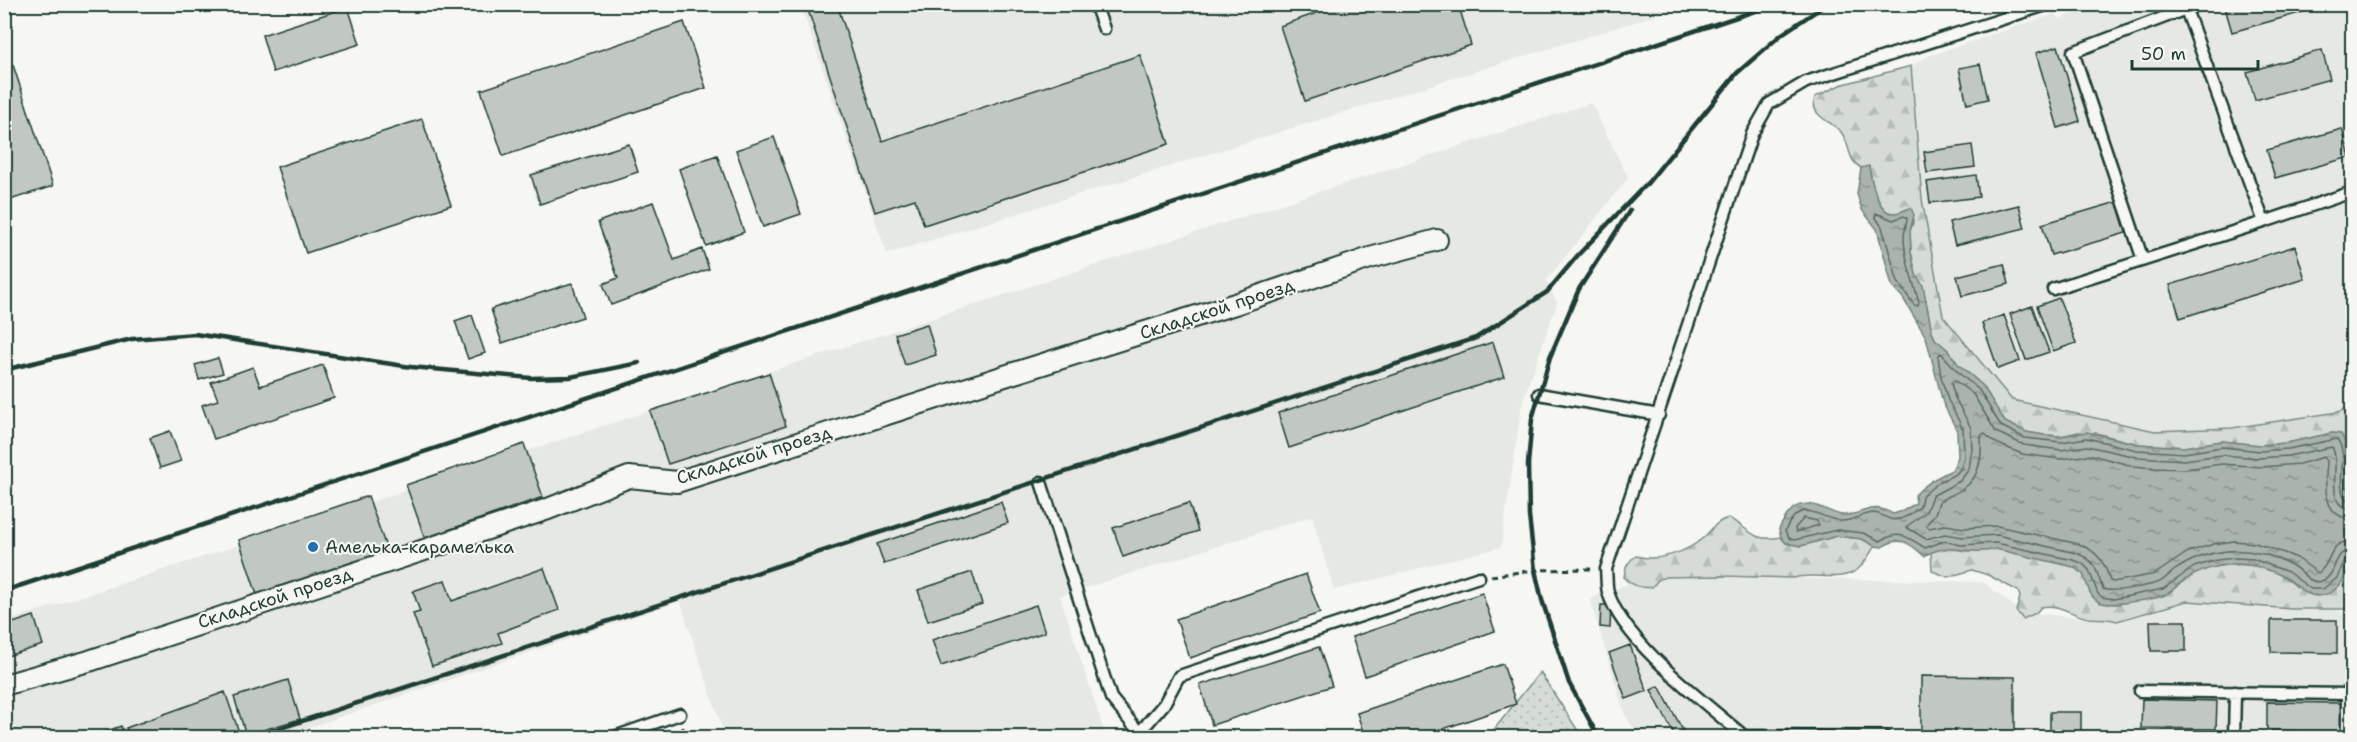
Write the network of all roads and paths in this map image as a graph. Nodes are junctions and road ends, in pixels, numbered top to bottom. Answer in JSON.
{"nodes":[{"id":1,"x":1095,"y":4,"type":"edge"},
{"id":2,"x":2049,"y":4,"type":"edge"},
{"id":3,"x":2199,"y":4,"type":"edge"},
{"id":4,"x":2184,"y":7,"type":"edge"},
{"id":5,"x":1104,"y":29,"type":"dead end"},
{"id":6,"x":2352,"y":192,"type":"edge"},
{"id":7,"x":2264,"y":222,"type":"junction"},
{"id":8,"x":1437,"y":240,"type":"dead end"},
{"id":9,"x":2143,"y":260,"type":"junction"},
{"id":10,"x":2053,"y":289,"type":"dead end"},
{"id":11,"x":1539,"y":394,"type":"dead end"},
{"id":12,"x":1659,"y":415,"type":"junction"},
{"id":13,"x":1041,"y":482,"type":"dead end"},
{"id":14,"x":1606,"y":569,"type":"junction"},
{"id":15,"x":1479,"y":577,"type":"joint"},
{"id":16,"x":4,"y":685,"type":"edge"},
{"id":17,"x":2140,"y":691,"type":"dead end"},
{"id":18,"x":2235,"y":692,"type":"junction"},
{"id":19,"x":680,"y":714,"type":"dead end"},
{"id":20,"x":1141,"y":735,"type":"edge"},
{"id":21,"x":611,"y":738,"type":"edge"},
{"id":22,"x":1886,"y":738,"type":"edge"},
{"id":23,"x":2234,"y":738,"type":"edge"},
{"id":24,"x":2347,"y":738,"type":"edge"}],
"edges":[{"from":1,"to":5,"type":"lane"},
{"from":2,"to":12,"type":"lane"},
{"from":3,"to":4,"type":"lane"},
{"from":4,"to":7,"type":"lane"},
{"from":4,"to":9,"type":"lane"},
{"from":6,"to":7,"type":"lane"},
{"from":7,"to":9,"type":"lane"},
{"from":8,"to":16,"type":"street","name":"Складской проезд"},
{"from":9,"to":10,"type":"lane"},
{"from":11,"to":12,"type":"lane"},
{"from":12,"to":14,"type":"lane"},
{"from":13,"to":20,"type":"lane"},
{"from":14,"to":15,"type":"path"},
{"from":14,"to":22,"type":"lane"},
{"from":15,"to":20,"type":"lane"},
{"from":17,"to":18,"type":"lane"},
{"from":18,"to":23,"type":"lane"},
{"from":18,"to":24,"type":"lane"},
{"from":19,"to":21,"type":"lane"}]}
